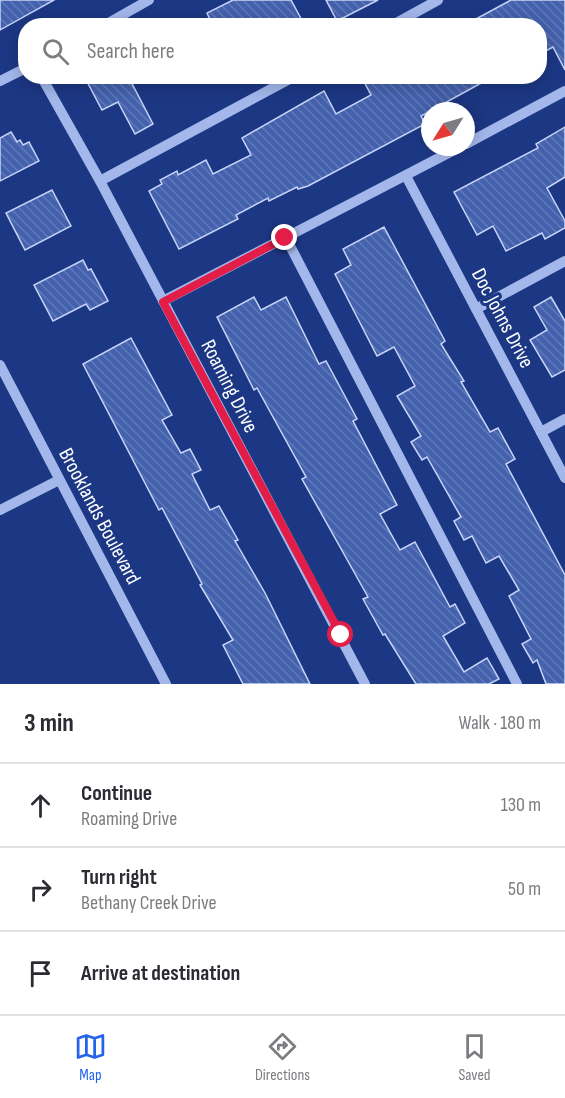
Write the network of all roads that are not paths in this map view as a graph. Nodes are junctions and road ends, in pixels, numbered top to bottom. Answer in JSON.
{"nodes":[{"id":1,"x":149,"y":0,"type":"edge"},
{"id":2,"x":438,"y":0,"type":"edge"},
{"id":3,"x":117,"y":18,"type":"edge"},
{"id":4,"x":405,"y":18,"type":"edge"},
{"id":5,"x":18,"y":72,"type":"edge"},
{"id":6,"x":0,"y":81,"type":"edge"},
{"id":7,"x":45,"y":84,"type":"edge"},
{"id":8,"x":280,"y":84,"type":"edge"},
{"id":9,"x":565,"y":91,"type":"edge"},
{"id":10,"x":475,"y":139,"type":"edge"},
{"id":11,"x":443,"y":156,"type":"edge"},
{"id":12,"x":405,"y":176,"type":"junction"},
{"id":13,"x":100,"y":181,"type":"junction"},
{"id":14,"x":285,"y":238,"type":"junction"},
{"id":15,"x":565,"y":261,"type":"edge"},
{"id":16,"x":163,"y":302,"type":"junction"},
{"id":17,"x":476,"y":309,"type":"junction"},
{"id":18,"x":0,"y":365,"type":"edge"},
{"id":19,"x":565,"y":419,"type":"edge"},
{"id":20,"x":542,"y":432,"type":"junction"},
{"id":21,"x":565,"y":478,"type":"edge"},
{"id":22,"x":59,"y":480,"type":"junction"},
{"id":23,"x":0,"y":510,"type":"edge"},
{"id":24,"x":166,"y":684,"type":"edge"},
{"id":25,"x":365,"y":684,"type":"edge"},
{"id":26,"x":517,"y":684,"type":"edge"}],
"edges":[{"from":1,"to":3,"type":"street"},
{"from":2,"to":4,"type":"street"},
{"from":5,"to":6,"type":"street"},
{"from":7,"to":13,"type":"street","name":"Roaming Drive"},
{"from":8,"to":13,"type":"street"},
{"from":9,"to":10,"type":"street"},
{"from":11,"to":12,"type":"street"},
{"from":12,"to":14,"type":"street"},
{"from":12,"to":17,"type":"street","name":"Doc Johns Drive"},
{"from":13,"to":16,"type":"street","name":"Roaming Drive"},
{"from":14,"to":16,"type":"street"},
{"from":14,"to":26,"type":"street"},
{"from":15,"to":17,"type":"street"},
{"from":16,"to":25,"type":"street","name":"Roaming Drive"},
{"from":17,"to":20,"type":"street","name":"Doc Johns Drive"},
{"from":18,"to":22,"type":"street","name":"Brooklands Boulevard"},
{"from":19,"to":20,"type":"street"},
{"from":20,"to":21,"type":"street","name":"Doc Johns Drive"},
{"from":22,"to":23,"type":"street"},
{"from":22,"to":24,"type":"street","name":"Brooklands Boulevard"}]}
